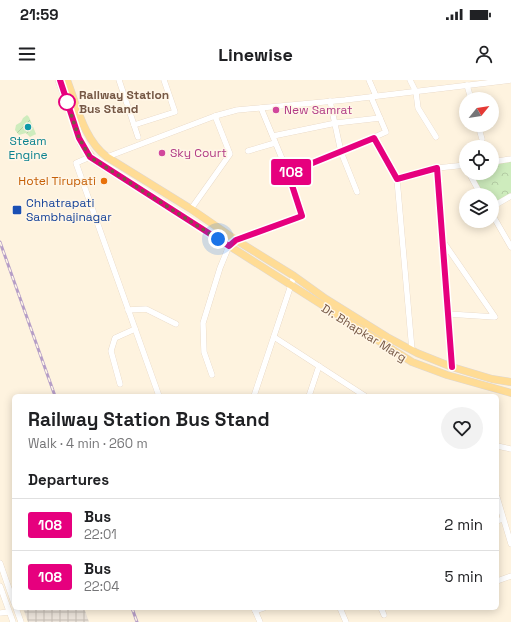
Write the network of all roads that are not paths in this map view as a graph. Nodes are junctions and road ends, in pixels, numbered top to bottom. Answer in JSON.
{"nodes":[{"id":1,"x":60,"y":80,"type":"edge"},
{"id":2,"x":67,"y":80,"type":"edge"},
{"id":3,"x":119,"y":80,"type":"edge"},
{"id":4,"x":164,"y":80,"type":"edge"},
{"id":5,"x":369,"y":80,"type":"edge"},
{"id":6,"x":410,"y":80,"type":"edge"},
{"id":7,"x":511,"y":80,"type":"edge"},
{"id":8,"x":467,"y":85,"type":"junction"},
{"id":9,"x":416,"y":92,"type":"junction"},
{"id":10,"x":469,"y":92,"type":"edge"},
{"id":11,"x":374,"y":97,"type":"junction"},
{"id":12,"x":330,"y":101,"type":"junction"},
{"id":13,"x":261,"y":108,"type":"junction"},
{"id":14,"x":215,"y":116,"type":"junction"},
{"id":15,"x":380,"y":118,"type":"junction"},
{"id":16,"x":336,"y":123,"type":"junction"},
{"id":17,"x":134,"y":125,"type":"junction"},
{"id":18,"x":480,"y":132,"type":"edge"},
{"id":19,"x":273,"y":136,"type":"junction"},
{"id":20,"x":138,"y":137,"type":"dead end"},
{"id":21,"x":436,"y":137,"type":"dead end"},
{"id":22,"x":482,"y":139,"type":"dead end"},
{"id":23,"x":370,"y":140,"type":"junction"},
{"id":24,"x":276,"y":143,"type":"junction"},
{"id":25,"x":248,"y":151,"type":"dead end"},
{"id":26,"x":341,"y":152,"type":"junction"},
{"id":27,"x":90,"y":157,"type":"junction"},
{"id":28,"x":107,"y":157,"type":"junction"},
{"id":29,"x":511,"y":159,"type":"edge"},
{"id":30,"x":499,"y":161,"type":"edge"},
{"id":31,"x":459,"y":166,"type":"edge"},
{"id":32,"x":437,"y":168,"type":"junction"},
{"id":33,"x":288,"y":173,"type":"junction"},
{"id":34,"x":397,"y":179,"type":"junction"},
{"id":35,"x":357,"y":192,"type":"dead end"},
{"id":36,"x":511,"y":196,"type":"edge"},
{"id":37,"x":499,"y":203,"type":"edge"},
{"id":38,"x":191,"y":209,"type":"junction"},
{"id":39,"x":499,"y":226,"type":"edge"},
{"id":40,"x":236,"y":240,"type":"junction"},
{"id":41,"x":442,"y":240,"type":"junction"},
{"id":42,"x":229,"y":246,"type":"junction"},
{"id":43,"x":511,"y":247,"type":"edge"},
{"id":44,"x":294,"y":276,"type":"junction"},
{"id":45,"x":290,"y":286,"type":"junction"},
{"id":46,"x":128,"y":310,"type":"junction"},
{"id":47,"x":448,"y":314,"type":"junction"},
{"id":48,"x":176,"y":324,"type":"dead end"},
{"id":49,"x":135,"y":329,"type":"junction"},
{"id":50,"x":274,"y":337,"type":"junction"},
{"id":51,"x":412,"y":350,"type":"junction"},
{"id":52,"x":319,"y":366,"type":"junction"},
{"id":53,"x":452,"y":367,"type":"junction"},
{"id":54,"x":212,"y":375,"type":"dead end"},
{"id":55,"x":511,"y":382,"type":"edge"},
{"id":56,"x":120,"y":384,"type":"dead end"},
{"id":57,"x":511,"y":393,"type":"edge"},
{"id":58,"x":158,"y":394,"type":"edge"},
{"id":59,"x":255,"y":394,"type":"edge"},
{"id":60,"x":310,"y":394,"type":"edge"},
{"id":61,"x":362,"y":394,"type":"edge"},
{"id":62,"x":499,"y":447,"type":"edge"},
{"id":63,"x":511,"y":450,"type":"edge"},
{"id":64,"x":499,"y":503,"type":"edge"},
{"id":65,"x":504,"y":519,"type":"junction"},
{"id":66,"x":499,"y":520,"type":"edge"},
{"id":67,"x":511,"y":544,"type":"edge"},
{"id":68,"x":0,"y":563,"type":"edge"},
{"id":69,"x":511,"y":576,"type":"edge"},
{"id":70,"x":499,"y":580,"type":"edge"},
{"id":71,"x":0,"y":586,"type":"edge"},
{"id":72,"x":12,"y":596,"type":"edge"},
{"id":73,"x":17,"y":610,"type":"edge"},
{"id":74,"x":255,"y":610,"type":"edge"},
{"id":75,"x":341,"y":610,"type":"edge"},
{"id":76,"x":382,"y":610,"type":"edge"},
{"id":77,"x":10,"y":612,"type":"junction"},
{"id":78,"x":0,"y":613,"type":"edge"},
{"id":79,"x":384,"y":615,"type":"dead end"},
{"id":80,"x":13,"y":622,"type":"edge"},
{"id":81,"x":21,"y":622,"type":"edge"},
{"id":82,"x":260,"y":622,"type":"edge"},
{"id":83,"x":346,"y":622,"type":"edge"}],
"edges":[{"from":1,"to":27,"type":"main road"},
{"from":2,"to":28,"type":"main road","name":"Dr. Bhapkar Marg"},
{"from":3,"to":17,"type":"street"},
{"from":4,"to":17,"type":"street"},
{"from":5,"to":11,"type":"street"},
{"from":6,"to":9,"type":"street"},
{"from":7,"to":8,"type":"street"},
{"from":8,"to":9,"type":"street"},
{"from":8,"to":10,"type":"street"},
{"from":9,"to":11,"type":"street"},
{"from":9,"to":21,"type":"street"},
{"from":11,"to":12,"type":"street"},
{"from":11,"to":15,"type":"street"},
{"from":12,"to":13,"type":"street"},
{"from":12,"to":16,"type":"street"},
{"from":13,"to":14,"type":"street"},
{"from":13,"to":19,"type":"street"},
{"from":14,"to":28,"type":"street"},
{"from":14,"to":38,"type":"street"},
{"from":15,"to":16,"type":"street"},
{"from":15,"to":23,"type":"street"},
{"from":16,"to":19,"type":"street"},
{"from":16,"to":26,"type":"street"},
{"from":17,"to":20,"type":"street"},
{"from":18,"to":22,"type":"street"},
{"from":19,"to":24,"type":"street"},
{"from":23,"to":26,"type":"street"},
{"from":23,"to":34,"type":"street"},
{"from":24,"to":25,"type":"street"},
{"from":24,"to":33,"type":"street"},
{"from":26,"to":33,"type":"street"},
{"from":26,"to":35,"type":"street"},
{"from":27,"to":42,"type":"main road","name":"Dr. Bhapkar Marg"},
{"from":27,"to":46,"type":"street"},
{"from":28,"to":38,"type":"main road","name":"Dr. Bhapkar Marg"},
{"from":29,"to":30,"type":"street"},
{"from":31,"to":32,"type":"street"},
{"from":32,"to":34,"type":"street"},
{"from":32,"to":41,"type":"street"},
{"from":33,"to":40,"type":"street"},
{"from":34,"to":51,"type":"street"},
{"from":36,"to":37,"type":"street"},
{"from":38,"to":40,"type":"main road","name":"Dr. Bhapkar Marg"},
{"from":39,"to":43,"type":"street"},
{"from":40,"to":42,"type":"street"},
{"from":40,"to":44,"type":"main road","name":"Dr. Bhapkar Marg"},
{"from":41,"to":47,"type":"street"},
{"from":41,"to":47,"type":"street"},
{"from":42,"to":45,"type":"main road","name":"Dr. Bhapkar Marg"},
{"from":42,"to":54,"type":"street"},
{"from":44,"to":45,"type":"street"},
{"from":44,"to":51,"type":"main road","name":"Dr. Bhapkar Marg"},
{"from":45,"to":50,"type":"street"},
{"from":45,"to":57,"type":"main road","name":"Dr. Bhapkar Marg"},
{"from":46,"to":48,"type":"street"},
{"from":46,"to":49,"type":"street"},
{"from":47,"to":53,"type":"street"},
{"from":49,"to":56,"type":"street"},
{"from":49,"to":58,"type":"street"},
{"from":50,"to":52,"type":"street"},
{"from":50,"to":59,"type":"street"},
{"from":51,"to":53,"type":"main road","name":"Dr. Bhapkar Marg"},
{"from":52,"to":60,"type":"street"},
{"from":52,"to":61,"type":"street"},
{"from":53,"to":55,"type":"main road","name":"Dr. Bhapkar Marg"},
{"from":62,"to":63,"type":"street"},
{"from":64,"to":65,"type":"street"},
{"from":65,"to":66,"type":"street"},
{"from":65,"to":67,"type":"street"},
{"from":68,"to":72,"type":"street"},
{"from":69,"to":70,"type":"street"},
{"from":71,"to":77,"type":"street"},
{"from":73,"to":81,"type":"street"},
{"from":74,"to":82,"type":"street"},
{"from":75,"to":83,"type":"street"},
{"from":76,"to":79,"type":"street"},
{"from":77,"to":78,"type":"street"},
{"from":77,"to":80,"type":"street"}]}
